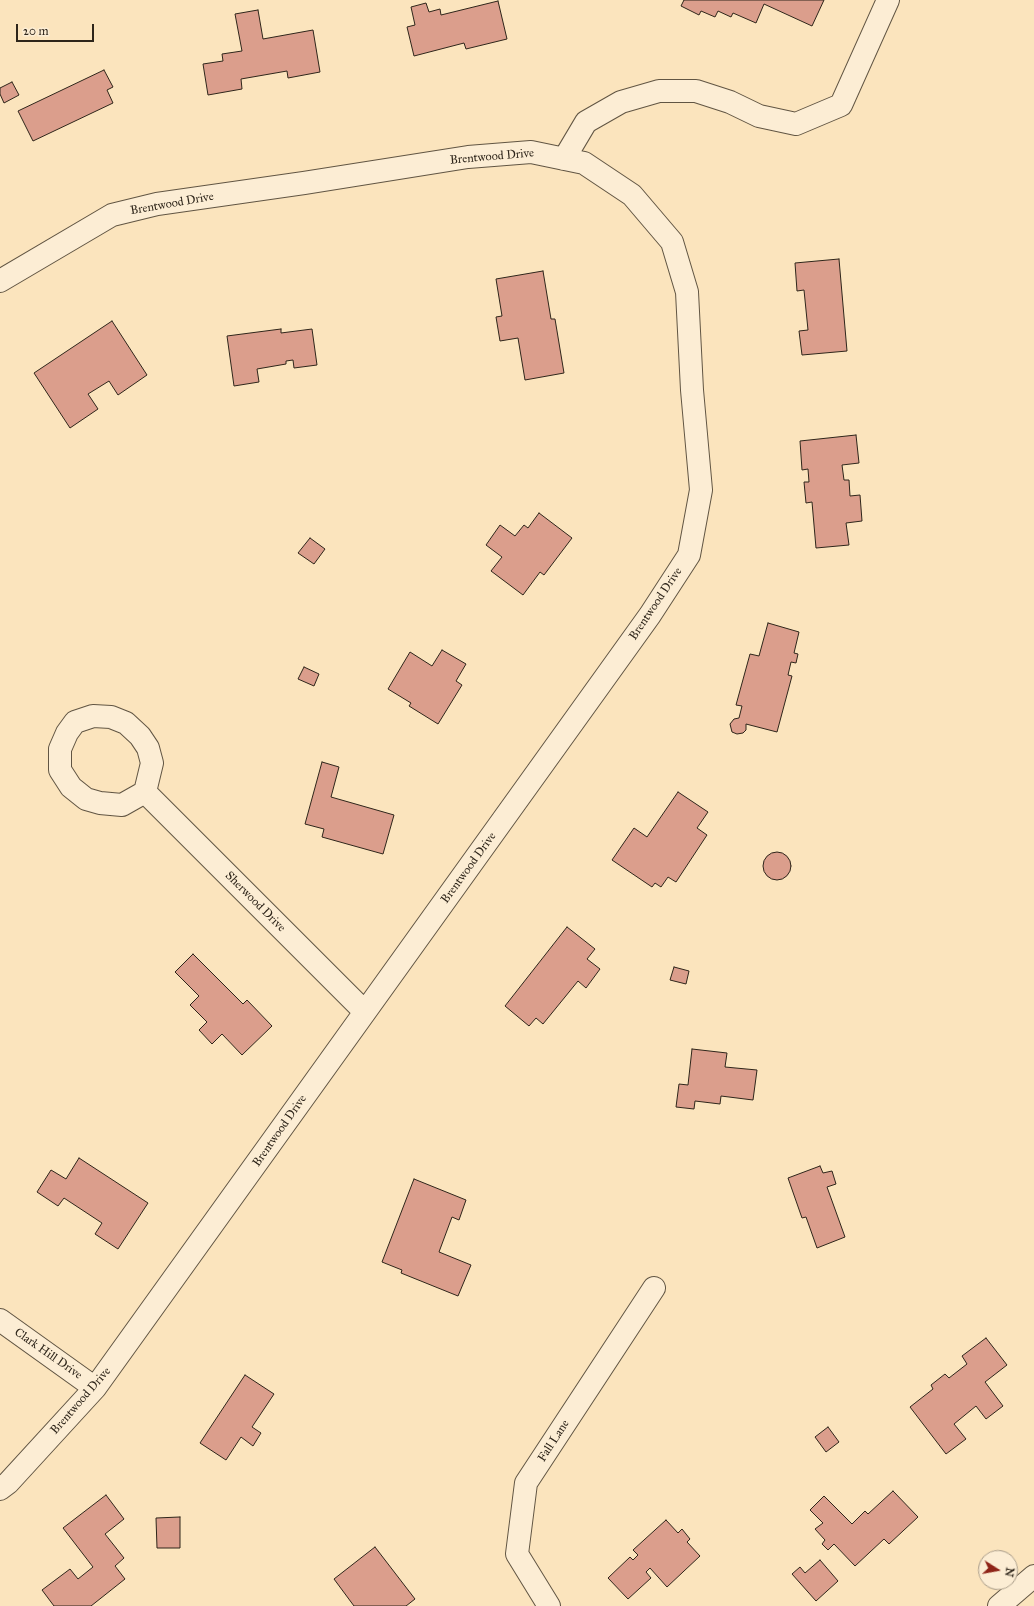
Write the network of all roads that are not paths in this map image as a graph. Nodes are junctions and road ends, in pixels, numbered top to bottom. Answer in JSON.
{"nodes":[{"id":1,"x":888,"y":0,"type":"edge"},
{"id":2,"x":564,"y":159,"type":"junction"},
{"id":3,"x":0,"y":281,"type":"edge"},
{"id":4,"x":145,"y":792,"type":"junction"},
{"id":5,"x":365,"y":1012,"type":"junction"},
{"id":6,"x":654,"y":1288,"type":"dead end"},
{"id":7,"x":0,"y":1320,"type":"edge"},
{"id":8,"x":95,"y":1388,"type":"junction"},
{"id":9,"x":0,"y":1489,"type":"edge"},
{"id":10,"x":1034,"y":1576,"type":"edge"},
{"id":11,"x":550,"y":1606,"type":"edge"},
{"id":12,"x":999,"y":1606,"type":"edge"}],
"edges":[{"from":1,"to":2,"type":"street"},
{"from":2,"to":3,"type":"street","name":"Brentwood Drive"},
{"from":2,"to":5,"type":"street","name":"Brentwood Drive"},
{"from":4,"to":4,"type":"street"},
{"from":4,"to":5,"type":"street","name":"Sherwood Drive"},
{"from":5,"to":8,"type":"street","name":"Brentwood Drive"},
{"from":6,"to":11,"type":"street","name":"Fall Lane"},
{"from":7,"to":8,"type":"street","name":"Clark Hill Drive"},
{"from":8,"to":9,"type":"street","name":"Brentwood Drive"},
{"from":10,"to":12,"type":"street"}]}
